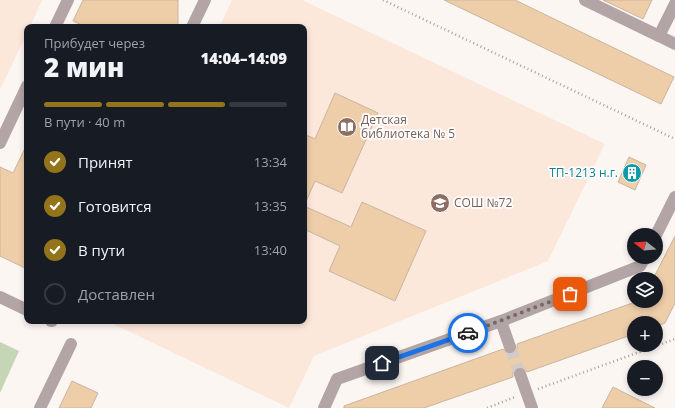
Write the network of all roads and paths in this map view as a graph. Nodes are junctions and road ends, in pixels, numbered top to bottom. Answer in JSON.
{"nodes":[{"id":1,"x":68,"y":0,"type":"edge"},
{"id":2,"x":205,"y":0,"type":"edge"},
{"id":3,"x":383,"y":0,"type":"edge"},
{"id":4,"x":585,"y":0,"type":"edge"},
{"id":5,"x":675,"y":4,"type":"edge"},
{"id":6,"x":56,"y":24,"type":"edge"},
{"id":7,"x":193,"y":24,"type":"edge"},
{"id":8,"x":659,"y":36,"type":"junction"},
{"id":9,"x":675,"y":44,"type":"edge"},
{"id":10,"x":24,"y":92,"type":"edge"},
{"id":11,"x":675,"y":139,"type":"edge"},
{"id":12,"x":0,"y":143,"type":"edge"},
{"id":13,"x":675,"y":197,"type":"edge"},
{"id":14,"x":660,"y":228,"type":"edge"},
{"id":15,"x":641,"y":264,"type":"edge"},
{"id":16,"x":0,"y":297,"type":"edge"},
{"id":17,"x":24,"y":309,"type":"edge"},
{"id":18,"x":501,"y":321,"type":"junction"},
{"id":19,"x":675,"y":340,"type":"edge"},
{"id":20,"x":71,"y":344,"type":"dead end"},
{"id":21,"x":510,"y":347,"type":"tunnel mouth"},
{"id":22,"x":520,"y":374,"type":"tunnel mouth"},
{"id":23,"x":527,"y":393,"type":"junction"},
{"id":24,"x":40,"y":408,"type":"edge"},
{"id":25,"x":324,"y":408,"type":"edge"},
{"id":26,"x":487,"y":408,"type":"edge"},
{"id":27,"x":532,"y":408,"type":"edge"}],
"edges":[{"from":1,"to":6,"type":"lane"},
{"from":2,"to":7,"type":"lane"},
{"from":3,"to":11,"type":"path"},
{"from":4,"to":8,"type":"lane"},
{"from":5,"to":8,"type":"lane"},
{"from":8,"to":9,"type":"lane"},
{"from":10,"to":12,"type":"lane"},
{"from":13,"to":14,"type":"lane"},
{"from":15,"to":18,"type":"lane"},
{"from":16,"to":17,"type":"lane"},
{"from":18,"to":21,"type":"lane"},
{"from":18,"to":25,"type":"lane"},
{"from":19,"to":23,"type":"path"},
{"from":20,"to":24,"type":"lane"},
{"from":22,"to":23,"type":"lane"},
{"from":23,"to":26,"type":"path"},
{"from":23,"to":27,"type":"lane"}]}
